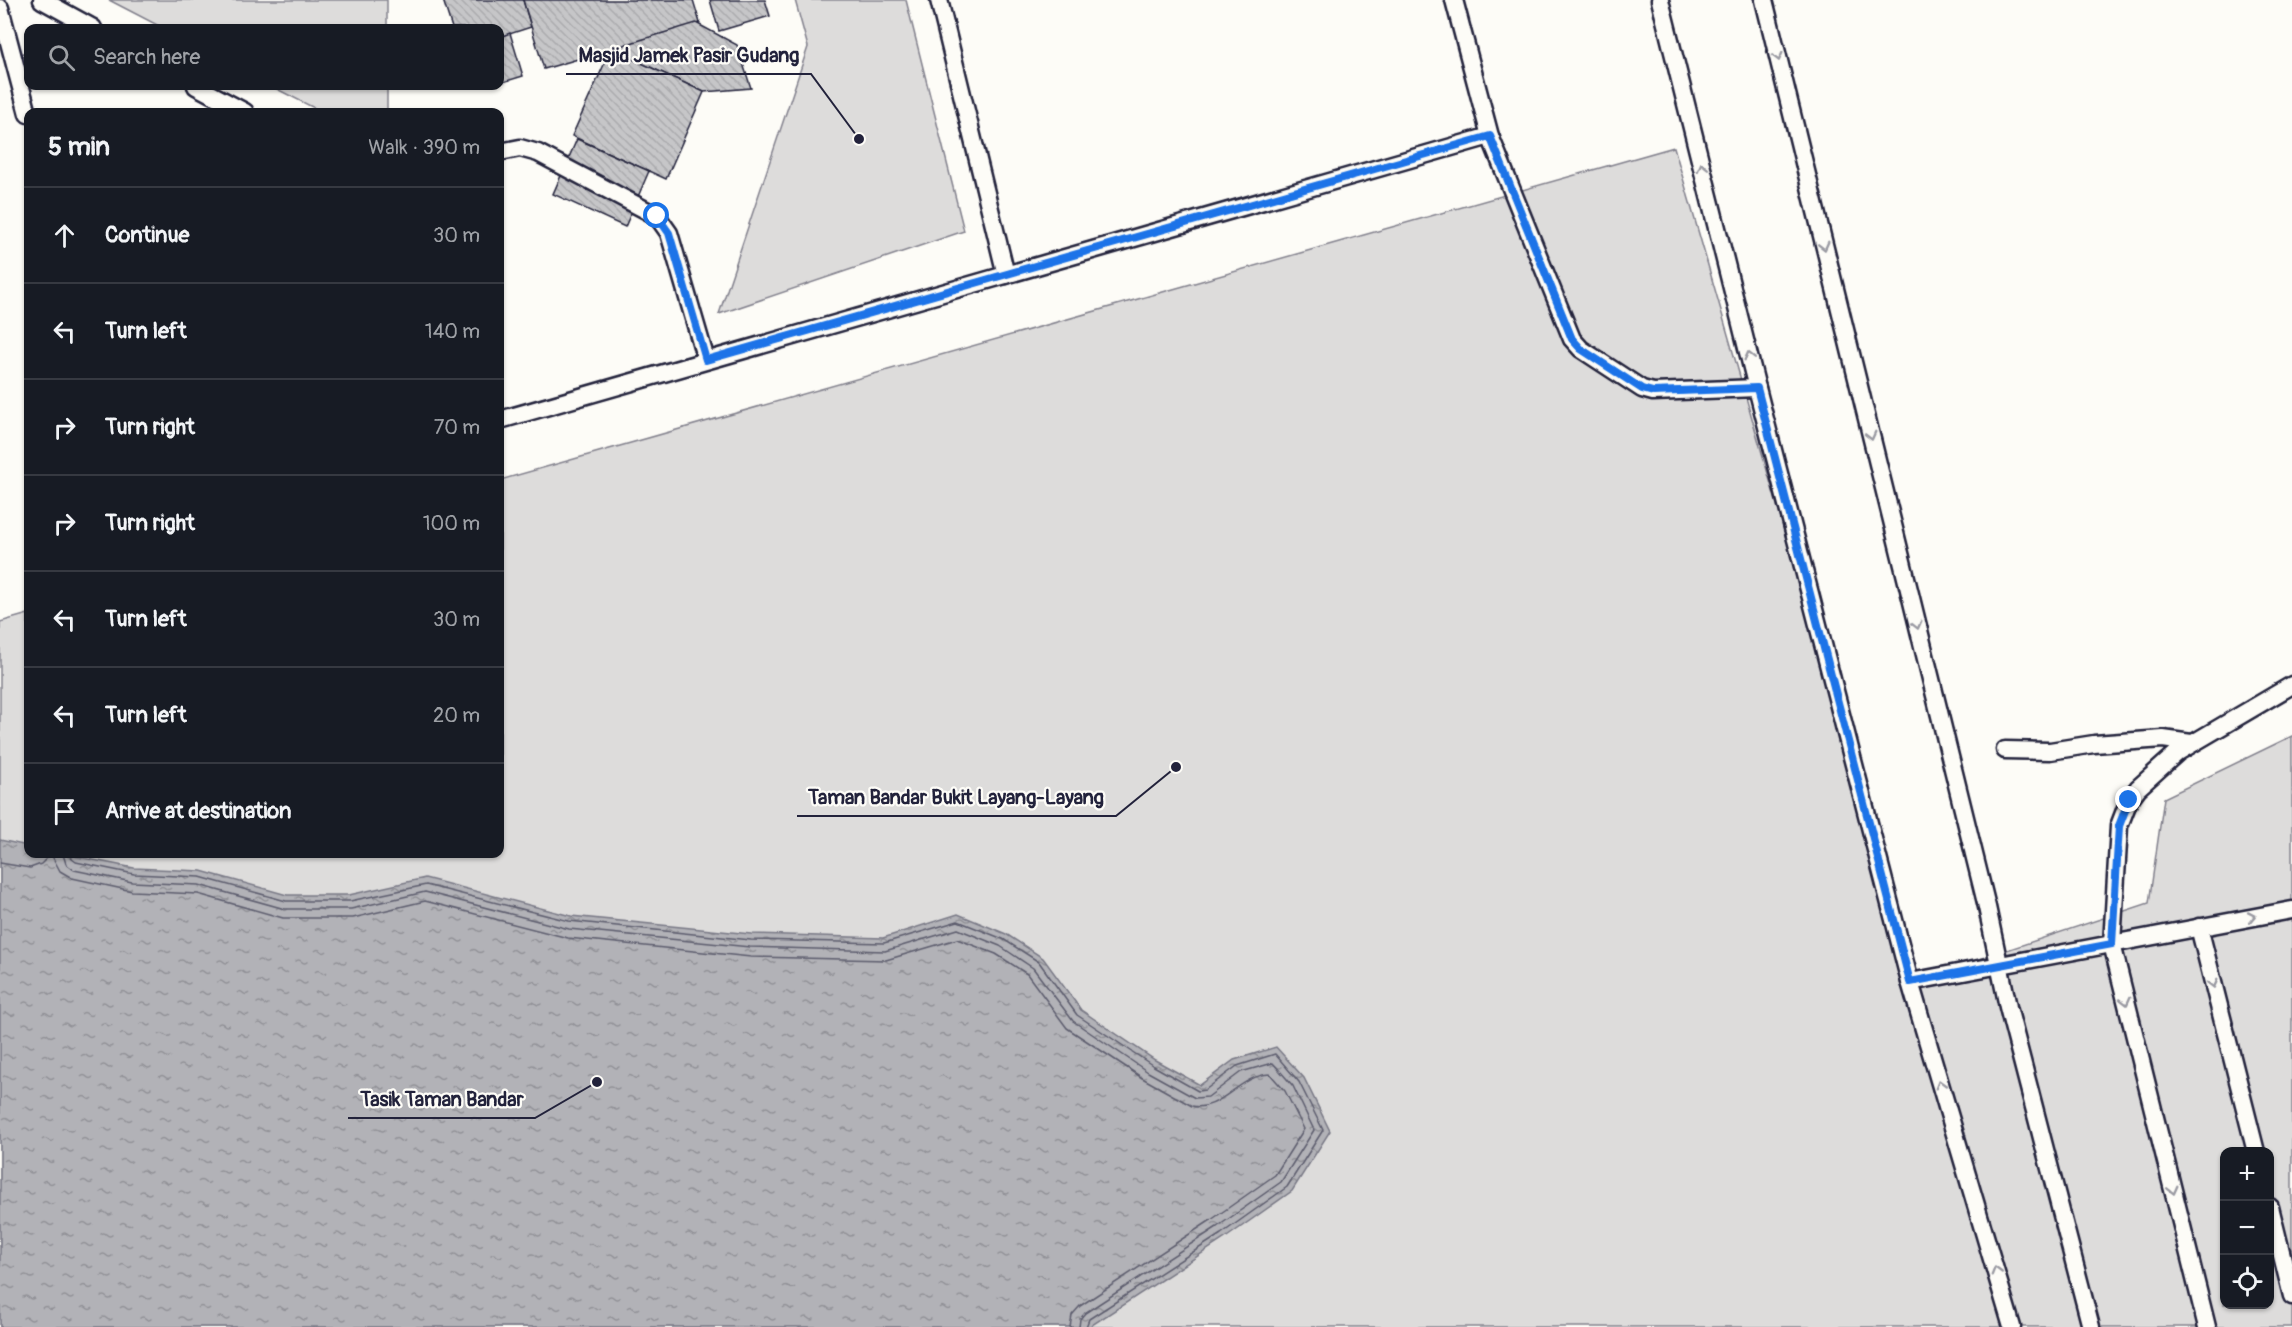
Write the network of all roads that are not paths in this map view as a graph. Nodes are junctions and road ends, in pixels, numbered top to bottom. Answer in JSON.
{"nodes":[{"id":1,"x":42,"y":0,"type":"edge"},
{"id":2,"x":939,"y":0,"type":"edge"},
{"id":3,"x":1454,"y":0,"type":"edge"},
{"id":4,"x":1660,"y":0,"type":"edge"},
{"id":5,"x":1764,"y":0,"type":"edge"},
{"id":6,"x":0,"y":8,"type":"edge"},
{"id":7,"x":86,"y":24,"type":"edge"},
{"id":8,"x":204,"y":90,"type":"edge"},
{"id":9,"x":26,"y":108,"type":"edge"},
{"id":10,"x":237,"y":108,"type":"edge"},
{"id":11,"x":1490,"y":136,"type":"junction"},
{"id":12,"x":504,"y":151,"type":"edge"},
{"id":13,"x":1006,"y":275,"type":"junction"},
{"id":14,"x":706,"y":360,"type":"junction"},
{"id":15,"x":1757,"y":388,"type":"junction"},
{"id":16,"x":504,"y":419,"type":"edge"},
{"id":17,"x":2292,"y":685,"type":"edge"},
{"id":18,"x":2191,"y":743,"type":"junction"},
{"id":19,"x":2006,"y":750,"type":"dead end"},
{"id":20,"x":2292,"y":910,"type":"edge"},
{"id":21,"x":2199,"y":927,"type":"junction"},
{"id":22,"x":2112,"y":944,"type":"junction"},
{"id":23,"x":1999,"y":965,"type":"junction"},
{"id":24,"x":1910,"y":982,"type":"junction"},
{"id":25,"x":2255,"y":1147,"type":"edge"},
{"id":26,"x":2274,"y":1223,"type":"edge"},
{"id":27,"x":2292,"y":1296,"type":"edge"},
{"id":28,"x":2012,"y":1327,"type":"edge"},
{"id":29,"x":2091,"y":1327,"type":"edge"},
{"id":30,"x":2207,"y":1327,"type":"edge"}],
"edges":[{"from":1,"to":7,"type":"lane"},
{"from":2,"to":13,"type":"lane"},
{"from":3,"to":11,"type":"lane"},
{"from":15,"to":4,"type":"lane","one_way":true},
{"from":5,"to":23,"type":"lane","one_way":true},
{"from":6,"to":9,"type":"lane"},
{"from":8,"to":10,"type":"lane"},
{"from":11,"to":13,"type":"lane"},
{"from":11,"to":15,"type":"lane"},
{"from":12,"to":14,"type":"lane"},
{"from":13,"to":14,"type":"lane"},
{"from":14,"to":16,"type":"lane"},
{"from":15,"to":24,"type":"lane"},
{"from":17,"to":18,"type":"lane"},
{"from":18,"to":19,"type":"lane"},
{"from":18,"to":22,"type":"lane"},
{"from":21,"to":20,"type":"lane","one_way":true},
{"from":21,"to":22,"type":"lane"},
{"from":21,"to":25,"type":"lane","one_way":true},
{"from":22,"to":23,"type":"lane"},
{"from":22,"to":30,"type":"lane","one_way":true},
{"from":23,"to":24,"type":"lane"},
{"from":23,"to":29,"type":"lane"},
{"from":28,"to":24,"type":"lane","one_way":true},
{"from":26,"to":27,"type":"lane"}]}
